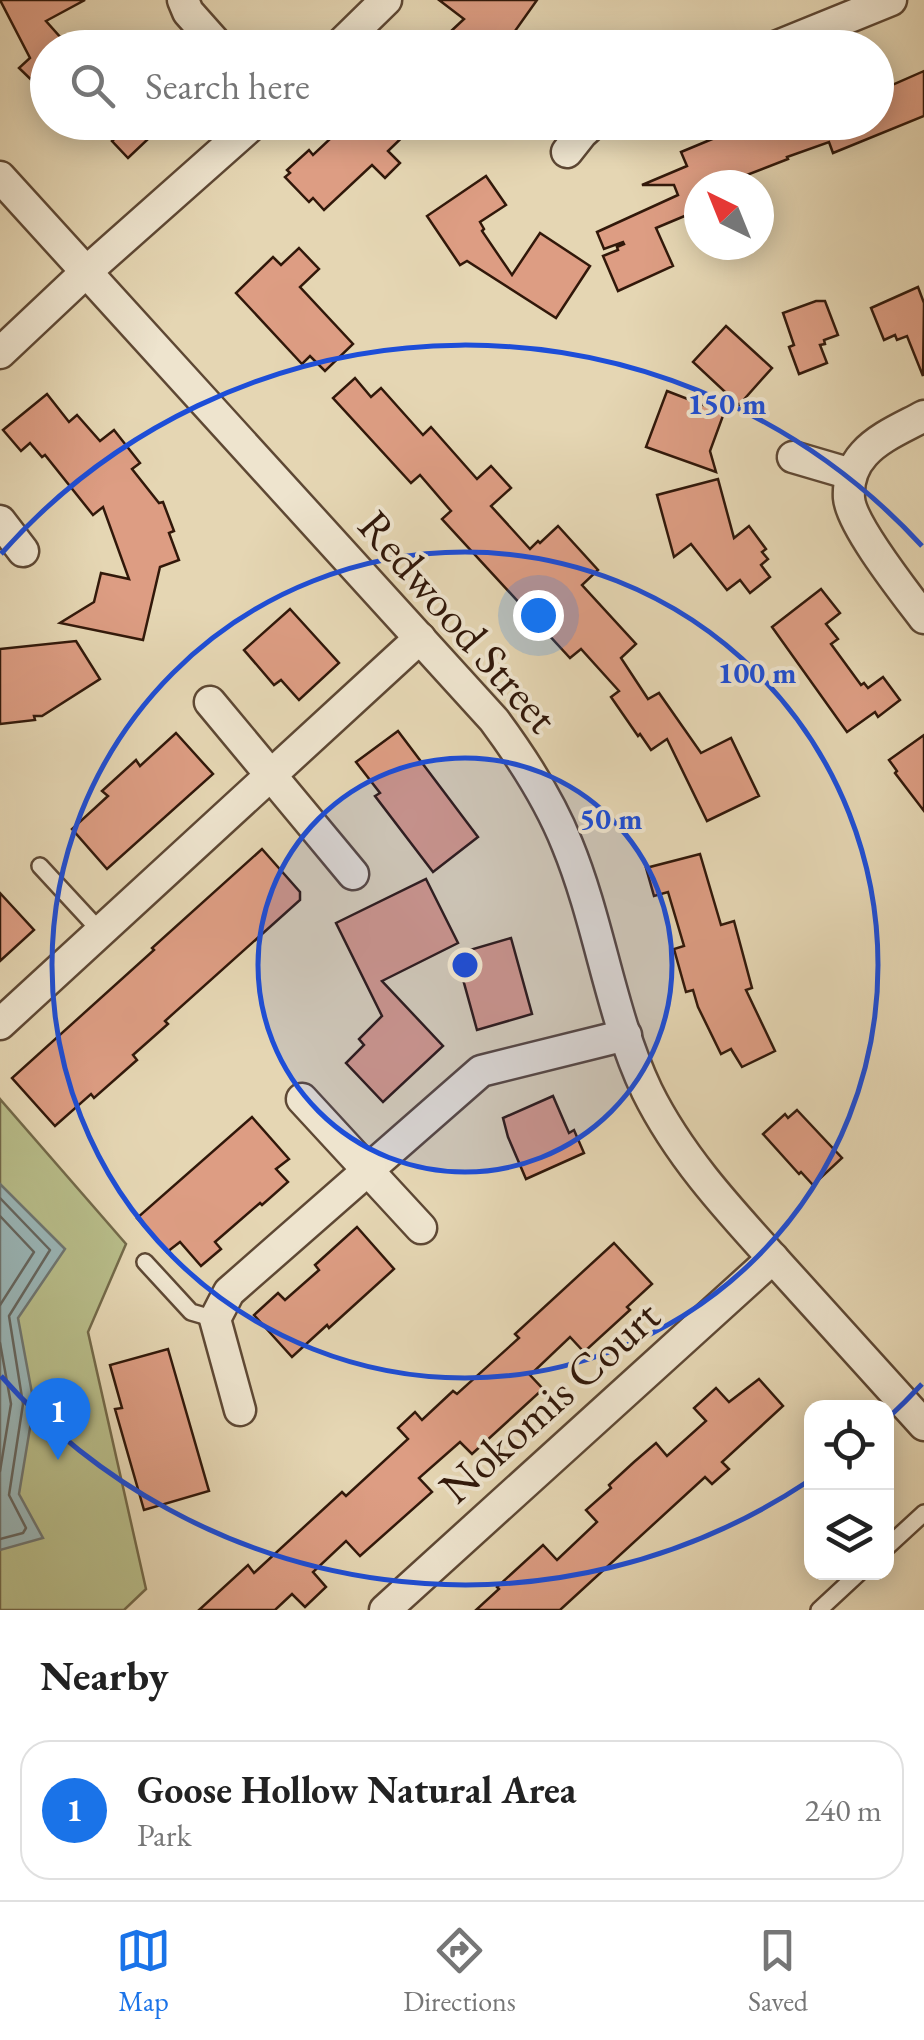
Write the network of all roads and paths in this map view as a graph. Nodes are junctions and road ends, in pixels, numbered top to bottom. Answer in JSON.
{"nodes":[{"id":1,"x":182,"y":0,"type":"edge"},
{"id":2,"x":386,"y":0,"type":"edge"},
{"id":3,"x":891,"y":0,"type":"edge"},
{"id":4,"x":204,"y":30,"type":"edge"},
{"id":5,"x":355,"y":30,"type":"edge"},
{"id":6,"x":818,"y":30,"type":"edge"},
{"id":7,"x":235,"y":140,"type":"edge"},
{"id":8,"x":576,"y":140,"type":"edge"},
{"id":9,"x":567,"y":152,"type":"dead end"},
{"id":10,"x":0,"y":177,"type":"edge"},
{"id":11,"x":86,"y":272,"type":"junction"},
{"id":12,"x":0,"y":353,"type":"edge"},
{"id":13,"x":924,"y":416,"type":"edge"},
{"id":14,"x":793,"y":457,"type":"dead end"},
{"id":15,"x":851,"y":474,"type":"junction"},
{"id":16,"x":0,"y":521,"type":"edge"},
{"id":17,"x":23,"y":551,"type":"dead end"},
{"id":18,"x":924,"y":618,"type":"edge"},
{"id":19,"x":420,"y":638,"type":"junction"},
{"id":20,"x":210,"y":702,"type":"dead end"},
{"id":21,"x":272,"y":776,"type":"junction"},
{"id":22,"x":40,"y":866,"type":"dead end"},
{"id":23,"x":353,"y":874,"type":"dead end"},
{"id":24,"x":101,"y":932,"type":"junction"},
{"id":25,"x":0,"y":1024,"type":"edge"},
{"id":26,"x":626,"y":1034,"type":"junction"},
{"id":27,"x":302,"y":1100,"type":"dead end"},
{"id":28,"x":367,"y":1172,"type":"junction"},
{"id":29,"x":421,"y":1228,"type":"dead end"},
{"id":30,"x":773,"y":1258,"type":"junction"},
{"id":31,"x":145,"y":1262,"type":"dead end"},
{"id":32,"x":215,"y":1319,"type":"junction"},
{"id":33,"x":240,"y":1410,"type":"dead end"},
{"id":34,"x":924,"y":1424,"type":"edge"},
{"id":35,"x":924,"y":1513,"type":"edge"},
{"id":36,"x":894,"y":1541,"type":"edge"},
{"id":37,"x":852,"y":1580,"type":"edge"},
{"id":38,"x":823,"y":1609,"type":"edge"},
{"id":39,"x":385,"y":1610,"type":"edge"}],
"edges":[{"from":1,"to":4,"type":"street"},
{"from":2,"to":5,"type":"street"},
{"from":3,"to":6,"type":"street"},
{"from":7,"to":11,"type":"street"},
{"from":8,"to":9,"type":"street"},
{"from":10,"to":11,"type":"street","name":"Redwood Street"},
{"from":11,"to":12,"type":"street"},
{"from":11,"to":19,"type":"street","name":"Redwood Street"},
{"from":13,"to":15,"type":"street"},
{"from":14,"to":15,"type":"street"},
{"from":15,"to":18,"type":"street"},
{"from":16,"to":17,"type":"street"},
{"from":19,"to":21,"type":"street"},
{"from":19,"to":26,"type":"street","name":"Redwood Street"},
{"from":20,"to":21,"type":"street"},
{"from":21,"to":23,"type":"street"},
{"from":21,"to":24,"type":"street"},
{"from":22,"to":24,"type":"lane"},
{"from":24,"to":25,"type":"street"},
{"from":26,"to":28,"type":"street"},
{"from":26,"to":30,"type":"street","name":"Redwood Street"},
{"from":27,"to":28,"type":"street"},
{"from":28,"to":29,"type":"street"},
{"from":28,"to":32,"type":"street"},
{"from":30,"to":34,"type":"street","name":"Redwood Street"},
{"from":30,"to":39,"type":"street","name":"Nokomis Court"},
{"from":31,"to":32,"type":"lane"},
{"from":32,"to":33,"type":"street"},
{"from":35,"to":36,"type":"lane"},
{"from":37,"to":38,"type":"lane"}]}
